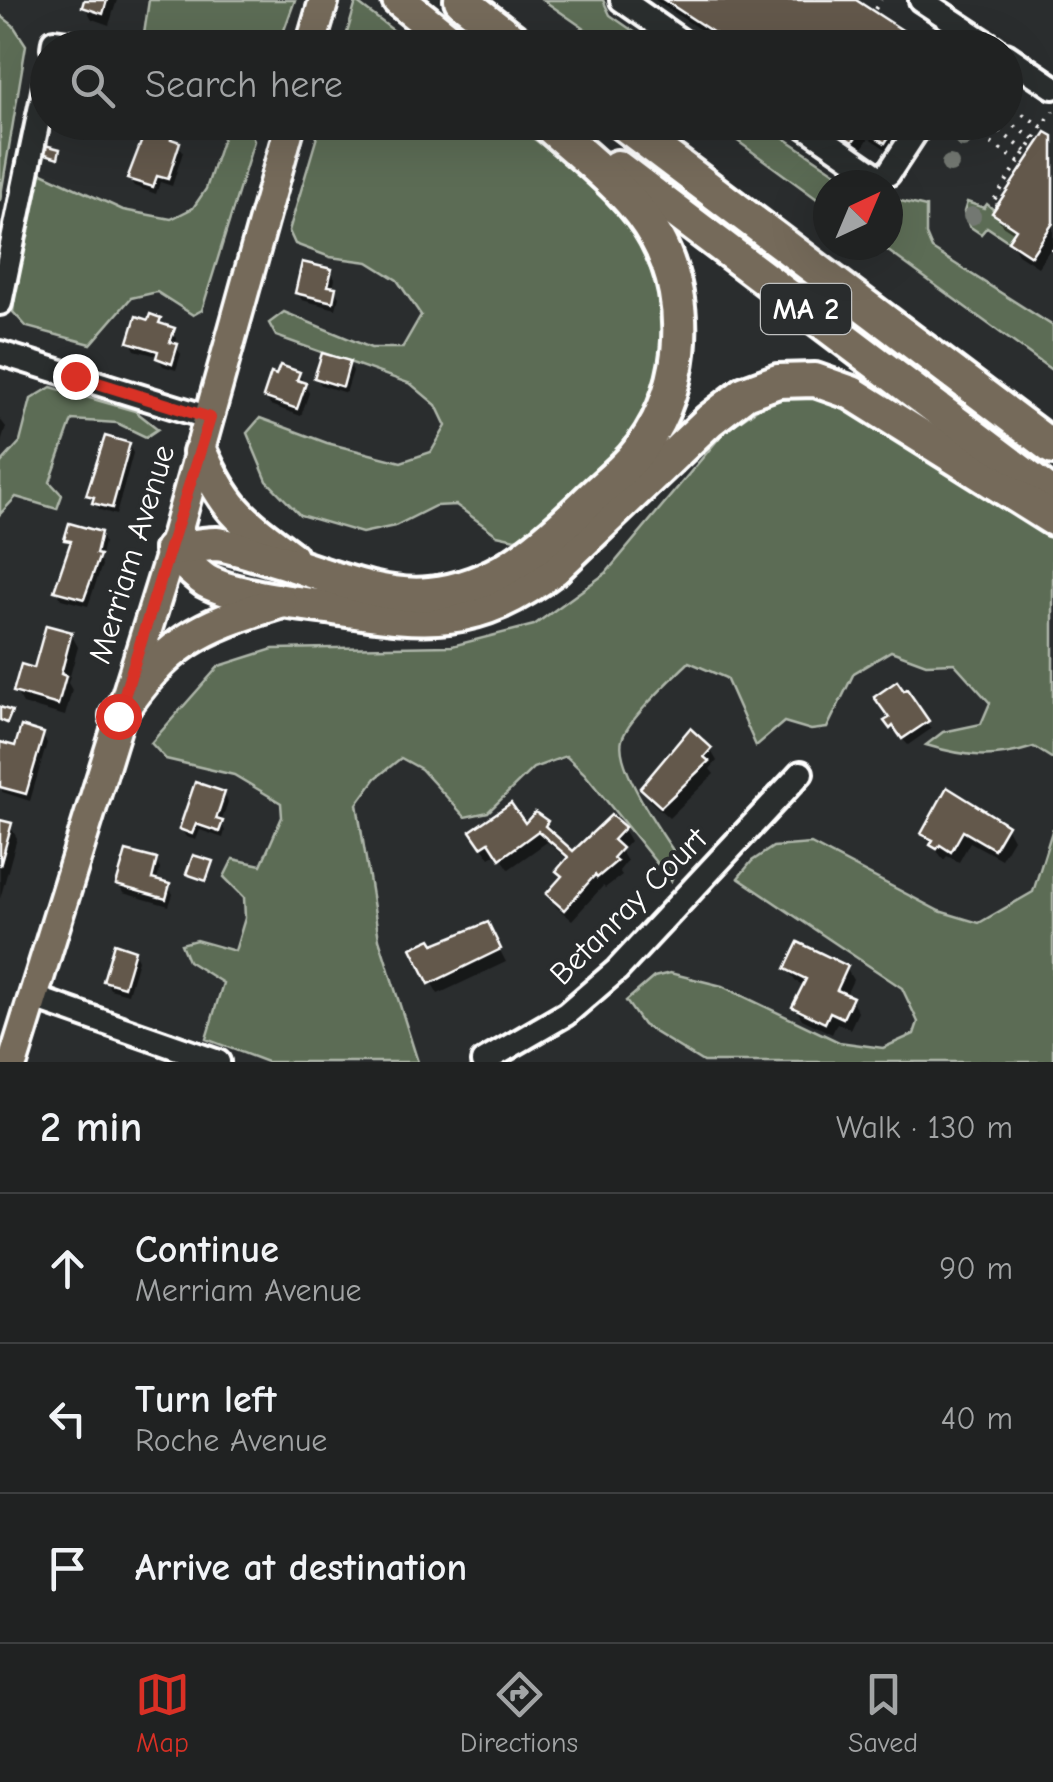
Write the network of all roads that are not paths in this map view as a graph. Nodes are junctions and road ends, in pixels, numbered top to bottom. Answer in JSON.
{"nodes":[{"id":1,"x":399,"y":0,"type":"edge"},
{"id":2,"x":461,"y":0,"type":"edge"},
{"id":3,"x":622,"y":0,"type":"edge"},
{"id":4,"x":921,"y":0,"type":"edge"},
{"id":5,"x":436,"y":30,"type":"edge"},
{"id":6,"x":500,"y":30,"type":"edge"},
{"id":7,"x":665,"y":30,"type":"edge"},
{"id":8,"x":964,"y":30,"type":"edge"},
{"id":9,"x":1023,"y":66,"type":"edge"},
{"id":10,"x":1053,"y":86,"type":"edge"},
{"id":11,"x":34,"y":140,"type":"edge"},
{"id":12,"x":283,"y":140,"type":"edge"},
{"id":13,"x":565,"y":140,"type":"edge"},
{"id":14,"x":582,"y":140,"type":"edge"},
{"id":15,"x":645,"y":140,"type":"edge"},
{"id":16,"x":825,"y":140,"type":"edge"},
{"id":17,"x":910,"y":140,"type":"edge"},
{"id":18,"x":0,"y":302,"type":"edge"},
{"id":19,"x":0,"y":353,"type":"edge"},
{"id":20,"x":210,"y":418,"type":"junction"},
{"id":21,"x":1053,"y":448,"type":"edge"},
{"id":22,"x":200,"y":452,"type":"junction"},
{"id":23,"x":1053,"y":496,"type":"edge"},
{"id":24,"x":1053,"y":519,"type":"edge"},
{"id":25,"x":171,"y":550,"type":"junction"},
{"id":26,"x":297,"y":563,"type":"junction"},
{"id":27,"x":280,"y":602,"type":"junction"},
{"id":28,"x":118,"y":716,"type":"junction"},
{"id":29,"x":801,"y":773,"type":"dead end"},
{"id":30,"x":32,"y":997,"type":"junction"},
{"id":31,"x":13,"y":1062,"type":"edge"},
{"id":32,"x":218,"y":1062,"type":"edge"},
{"id":33,"x":482,"y":1062,"type":"edge"}],
"edges":[{"from":1,"to":5,"type":"highway"},
{"from":2,"to":6,"type":"highway"},
{"from":3,"to":7,"type":"street"},
{"from":4,"to":8,"type":"street"},
{"from":9,"to":10,"type":"street"},
{"from":11,"to":18,"type":"street"},
{"from":12,"to":20,"type":"main road","name":"Merriam Avenue"},
{"from":13,"to":26,"type":"highway"},
{"from":14,"to":23,"type":"highway","number":"MA 2"},
{"from":15,"to":21,"type":"highway","number":"MA 2"},
{"from":16,"to":17,"type":"street"},
{"from":19,"to":20,"type":"street"},
{"from":20,"to":22,"type":"main road","name":"Merriam Avenue"},
{"from":22,"to":25,"type":"main road","name":"Merriam Avenue"},
{"from":22,"to":26,"type":"highway"},
{"from":24,"to":27,"type":"highway"},
{"from":25,"to":26,"type":"highway"},
{"from":25,"to":27,"type":"highway"},
{"from":25,"to":28,"type":"main road","name":"Merriam Avenue"},
{"from":27,"to":28,"type":"highway"},
{"from":28,"to":30,"type":"main road","name":"Merriam Avenue"},
{"from":29,"to":33,"type":"street","name":"Betanray Court"},
{"from":30,"to":31,"type":"main road","name":"Merriam Avenue"},
{"from":30,"to":32,"type":"street"}]}
